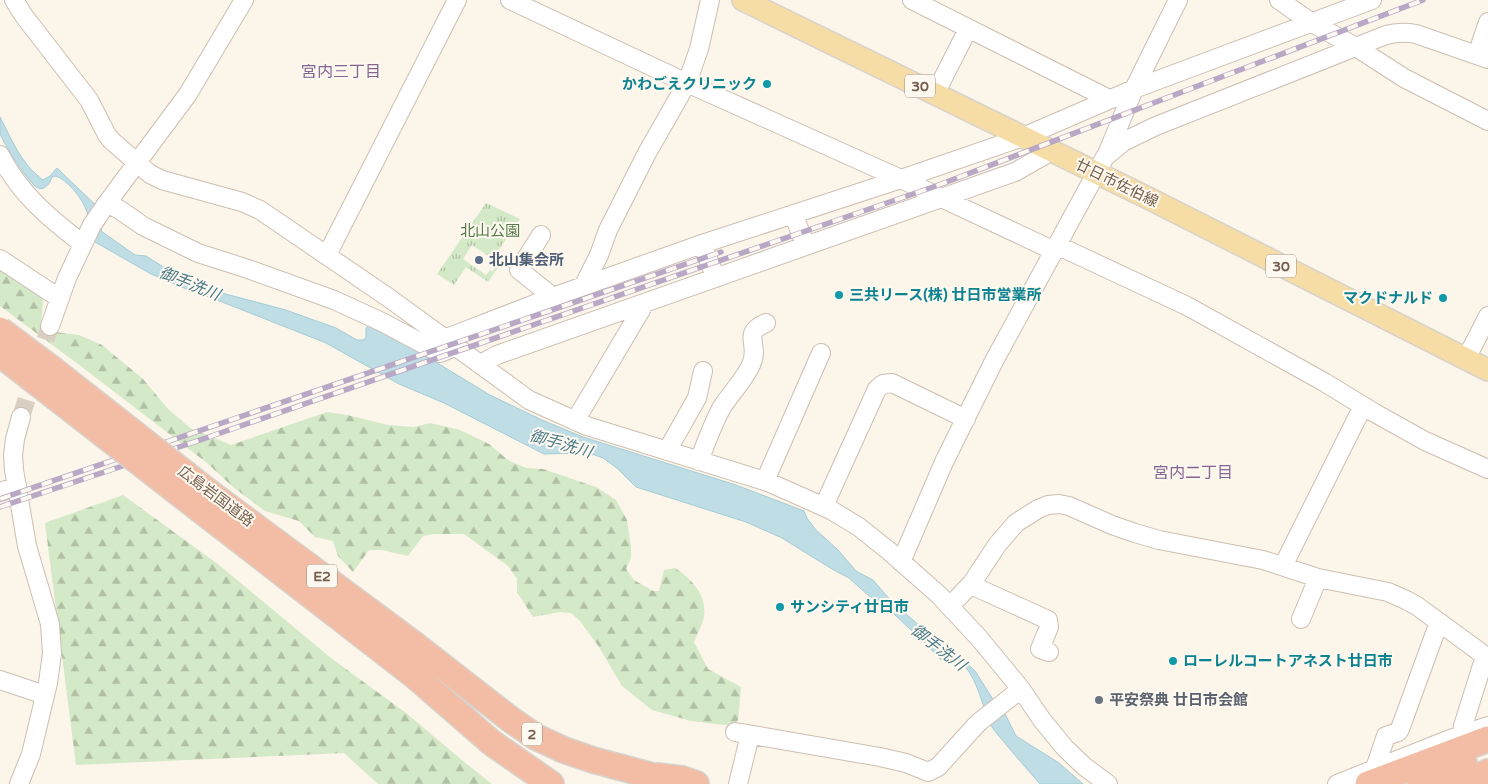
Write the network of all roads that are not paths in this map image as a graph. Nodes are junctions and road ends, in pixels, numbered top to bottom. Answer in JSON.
{"nodes":[{"id":1,"x":14,"y":0,"type":"edge"},
{"id":2,"x":244,"y":0,"type":"edge"},
{"id":3,"x":457,"y":0,"type":"edge"},
{"id":4,"x":510,"y":0,"type":"edge"},
{"id":5,"x":710,"y":0,"type":"edge"},
{"id":6,"x":743,"y":0,"type":"edge"},
{"id":7,"x":912,"y":0,"type":"edge"},
{"id":8,"x":1178,"y":0,"type":"edge"},
{"id":9,"x":1278,"y":0,"type":"edge"},
{"id":10,"x":1372,"y":0,"type":"edge"},
{"id":11,"x":1488,"y":22,"type":"edge"},
{"id":12,"x":1312,"y":23,"type":"junction"},
{"id":13,"x":968,"y":28,"type":"junction"},
{"id":14,"x":1356,"y":47,"type":"junction"},
{"id":15,"x":1482,"y":57,"type":"edge"},
{"id":16,"x":687,"y":83,"type":"junction"},
{"id":17,"x":1134,"y":89,"type":"junction"},
{"id":18,"x":936,"y":94,"type":"junction"},
{"id":19,"x":1109,"y":100,"type":"junction"},
{"id":20,"x":1488,"y":121,"type":"edge"},
{"id":21,"x":1022,"y":136,"type":"junction"},
{"id":22,"x":1052,"y":151,"type":"junction"},
{"id":23,"x":0,"y":155,"type":"edge"},
{"id":24,"x":137,"y":163,"type":"junction"},
{"id":25,"x":1100,"y":165,"type":"junction"},
{"id":26,"x":901,"y":179,"type":"junction"},
{"id":27,"x":940,"y":198,"type":"junction"},
{"id":28,"x":107,"y":202,"type":"junction"},
{"id":29,"x":793,"y":214,"type":"junction"},
{"id":30,"x":541,"y":235,"type":"dead end"},
{"id":31,"x":84,"y":241,"type":"junction"},
{"id":32,"x":702,"y":244,"type":"junction"},
{"id":33,"x":806,"y":246,"type":"junction"},
{"id":34,"x":1055,"y":249,"type":"junction"},
{"id":35,"x":327,"y":255,"type":"junction"},
{"id":36,"x":0,"y":259,"type":"edge"},
{"id":37,"x":716,"y":278,"type":"junction"},
{"id":38,"x":584,"y":285,"type":"junction"},
{"id":39,"x":553,"y":297,"type":"junction"},
{"id":40,"x":59,"y":298,"type":"junction"},
{"id":41,"x":644,"y":303,"type":"junction"},
{"id":42,"x":1488,"y":316,"type":"edge"},
{"id":43,"x":766,"y":323,"type":"dead end"},
{"id":44,"x":50,"y":326,"type":"tunnel mouth"},
{"id":45,"x":0,"y":330,"type":"edge"},
{"id":46,"x":450,"y":343,"type":"junction"},
{"id":47,"x":821,"y":353,"type":"dead end"},
{"id":48,"x":0,"y":354,"type":"edge"},
{"id":49,"x":1466,"y":359,"type":"junction"},
{"id":50,"x":482,"y":366,"type":"junction"},
{"id":51,"x":1488,"y":370,"type":"edge"},
{"id":52,"x":703,"y":371,"type":"dead end"},
{"id":53,"x":1363,"y":406,"type":"junction"},
{"id":54,"x":21,"y":417,"type":"tunnel mouth"},
{"id":55,"x":966,"y":419,"type":"junction"},
{"id":56,"x":575,"y":421,"type":"junction"},
{"id":57,"x":667,"y":451,"type":"junction"},
{"id":58,"x":700,"y":461,"type":"junction"},
{"id":59,"x":1488,"y":469,"type":"edge"},
{"id":60,"x":765,"y":481,"type":"junction"},
{"id":61,"x":8,"y":489,"type":"edge"},
{"id":62,"x":204,"y":500,"type":"junction"},
{"id":63,"x":824,"y":506,"type":"junction"},
{"id":64,"x":901,"y":562,"type":"junction"},
{"id":65,"x":270,"y":564,"type":"junction"},
{"id":66,"x":1283,"y":566,"type":"junction"},
{"id":67,"x":1318,"y":578,"type":"junction"},
{"id":68,"x":971,"y":585,"type":"junction"},
{"id":69,"x":950,"y":606,"type":"junction"},
{"id":70,"x":1301,"y":619,"type":"dead end"},
{"id":71,"x":1439,"y":622,"type":"junction"},
{"id":72,"x":1049,"y":652,"type":"dead end"},
{"id":73,"x":1487,"y":657,"type":"edge"},
{"id":74,"x":434,"y":659,"type":"joint"},
{"id":75,"x":415,"y":676,"type":"joint"},
{"id":76,"x":0,"y":680,"type":"edge"},
{"id":77,"x":1017,"y":692,"type":"junction"},
{"id":78,"x":45,"y":695,"type":"junction"},
{"id":79,"x":1488,"y":726,"type":"edge"},
{"id":80,"x":1462,"y":735,"type":"junction"},
{"id":81,"x":492,"y":743,"type":"junction"},
{"id":82,"x":1486,"y":754,"type":"edge"},
{"id":83,"x":649,"y":775,"type":"junction"},
{"id":84,"x":1372,"y":776,"type":"edge"},
{"id":85,"x":19,"y":784,"type":"edge"},
{"id":86,"x":521,"y":784,"type":"edge"},
{"id":87,"x":551,"y":784,"type":"edge"},
{"id":88,"x":673,"y":784,"type":"edge"},
{"id":89,"x":696,"y":784,"type":"edge"},
{"id":90,"x":738,"y":784,"type":"edge"},
{"id":91,"x":1108,"y":784,"type":"edge"},
{"id":92,"x":1337,"y":784,"type":"edge"},
{"id":93,"x":1394,"y":784,"type":"edge"},
{"id":94,"x":1421,"y":784,"type":"edge"},
{"id":95,"x":1463,"y":784,"type":"edge"}],
"edges":[{"from":1,"to":24,"type":"street"},
{"from":2,"to":24,"type":"street"},
{"from":3,"to":35,"type":"street"},
{"from":4,"to":16,"type":"street"},
{"from":5,"to":16,"type":"street"},
{"from":6,"to":18,"type":"main road","name":"廿日市佐伯線","number":"30"},
{"from":7,"to":13,"type":"street"},
{"from":8,"to":17,"type":"street"},
{"from":9,"to":12,"type":"street"},
{"from":10,"to":12,"type":"street"},
{"from":11,"to":15,"type":"street"},
{"from":12,"to":14,"type":"street"},
{"from":12,"to":17,"type":"street"},
{"from":13,"to":18,"type":"street"},
{"from":13,"to":19,"type":"street"},
{"from":14,"to":15,"type":"street"},
{"from":14,"to":20,"type":"street"},
{"from":14,"to":25,"type":"street"},
{"from":16,"to":26,"type":"street"},
{"from":16,"to":38,"type":"street"},
{"from":17,"to":19,"type":"street"},
{"from":17,"to":25,"type":"street"},
{"from":18,"to":21,"type":"main road","name":"廿日市佐伯線","number":"30"},
{"from":19,"to":21,"type":"street"},
{"from":21,"to":22,"type":"main road","name":"廿日市佐伯線","number":"30"},
{"from":21,"to":26,"type":"street"},
{"from":22,"to":25,"type":"main road","name":"廿日市佐伯線","number":"30"},
{"from":22,"to":27,"type":"street"},
{"from":23,"to":31,"type":"street"},
{"from":24,"to":28,"type":"street"},
{"from":24,"to":35,"type":"street"},
{"from":25,"to":34,"type":"street"},
{"from":25,"to":49,"type":"main road","name":"廿日市佐伯線","number":"30"},
{"from":26,"to":27,"type":"street"},
{"from":26,"to":29,"type":"street"},
{"from":27,"to":33,"type":"street"},
{"from":27,"to":34,"type":"street"},
{"from":28,"to":31,"type":"street"},
{"from":28,"to":46,"type":"street"},
{"from":29,"to":32,"type":"street"},
{"from":29,"to":33,"type":"street"},
{"from":30,"to":39,"type":"street"},
{"from":31,"to":40,"type":"street"},
{"from":32,"to":37,"type":"street"},
{"from":32,"to":38,"type":"street"},
{"from":33,"to":37,"type":"street"},
{"from":34,"to":53,"type":"street"},
{"from":34,"to":55,"type":"street"},
{"from":35,"to":46,"type":"street"},
{"from":36,"to":40,"type":"street"},
{"from":37,"to":41,"type":"street"},
{"from":38,"to":39,"type":"street"},
{"from":39,"to":46,"type":"street"},
{"from":40,"to":44,"type":"street"},
{"from":41,"to":50,"type":"street"},
{"from":41,"to":56,"type":"street"},
{"from":42,"to":49,"type":"street"},
{"from":43,"to":58,"type":"street"},
{"from":45,"to":62,"type":"highway","name":"広島岩国道路","number":"E2","bridge":true},
{"from":46,"to":50,"type":"street"},
{"from":47,"to":60,"type":"street"},
{"from":48,"to":62,"type":"highway","name":"広島岩国道路","number":"E2","bridge":true},
{"from":49,"to":51,"type":"main road","name":"廿日市佐伯線","number":"30"},
{"from":50,"to":56,"type":"street"},
{"from":52,"to":57,"type":"street"},
{"from":53,"to":59,"type":"street"},
{"from":53,"to":66,"type":"street"},
{"from":54,"to":61,"type":"street"},
{"from":55,"to":63,"type":"street"},
{"from":55,"to":64,"type":"street"},
{"from":56,"to":57,"type":"street"},
{"from":57,"to":58,"type":"street"},
{"from":58,"to":60,"type":"street"},
{"from":60,"to":63,"type":"street"},
{"from":61,"to":78,"type":"street"},
{"from":62,"to":65,"type":"highway","name":"広島岩国道路","number":"E2"},
{"from":62,"to":74,"type":"highway","name":"広島岩国道路","number":"E2"},
{"from":63,"to":64,"type":"street"},
{"from":64,"to":69,"type":"street"},
{"from":65,"to":75,"type":"highway","name":"広島岩国道路","number":"E2"},
{"from":65,"to":86,"type":"highway"},
{"from":66,"to":67,"type":"street"},
{"from":66,"to":68,"type":"street"},
{"from":67,"to":70,"type":"street"},
{"from":67,"to":71,"type":"street"},
{"from":68,"to":69,"type":"street"},
{"from":68,"to":72,"type":"street"},
{"from":69,"to":77,"type":"street"},
{"from":71,"to":73,"type":"street"},
{"from":71,"to":84,"type":"street"},
{"from":73,"to":80,"type":"street"},
{"from":74,"to":83,"type":"highway","number":"2"},
{"from":75,"to":81,"type":"highway","number":"2"},
{"from":76,"to":78,"type":"street"},
{"from":77,"to":90,"type":"street"},
{"from":77,"to":91,"type":"street"},
{"from":78,"to":85,"type":"street"},
{"from":79,"to":80,"type":"street"},
{"from":80,"to":84,"type":"street"},
{"from":81,"to":86,"type":"highway"},
{"from":81,"to":87,"type":"highway","number":"2"},
{"from":82,"to":84,"type":"highway"},
{"from":82,"to":93,"type":"highway"},
{"from":82,"to":94,"type":"highway"},
{"from":82,"to":95,"type":"highway"},
{"from":83,"to":88,"type":"highway"},
{"from":83,"to":89,"type":"highway","number":"2"},
{"from":84,"to":92,"type":"street"}]}
